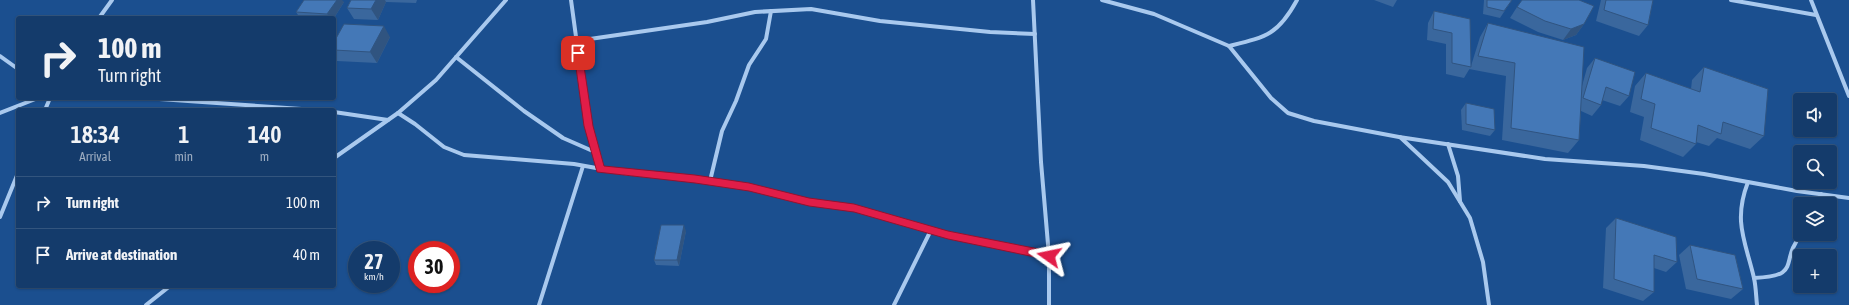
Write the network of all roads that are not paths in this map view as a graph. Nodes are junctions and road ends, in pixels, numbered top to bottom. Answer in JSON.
{"nodes":[{"id":1,"x":112,"y":0,"type":"edge"},
{"id":2,"x":506,"y":0,"type":"edge"},
{"id":3,"x":571,"y":0,"type":"edge"},
{"id":4,"x":1033,"y":0,"type":"edge"},
{"id":5,"x":1102,"y":0,"type":"edge"},
{"id":6,"x":1297,"y":0,"type":"edge"},
{"id":7,"x":1731,"y":0,"type":"edge"},
{"id":8,"x":1810,"y":0,"type":"edge"},
{"id":9,"x":771,"y":11,"type":"junction"},
{"id":10,"x":1816,"y":15,"type":"junction"},
{"id":11,"x":100,"y":16,"type":"edge"},
{"id":12,"x":1035,"y":34,"type":"junction"},
{"id":13,"x":576,"y":41,"type":"junction"},
{"id":14,"x":1229,"y":46,"type":"junction"},
{"id":15,"x":0,"y":56,"type":"edge"},
{"id":16,"x":456,"y":56,"type":"junction"},
{"id":17,"x":16,"y":68,"type":"edge"},
{"id":18,"x":1849,"y":96,"type":"edge"},
{"id":19,"x":33,"y":100,"type":"edge"},
{"id":20,"x":164,"y":100,"type":"edge"},
{"id":21,"x":291,"y":108,"type":"edge"},
{"id":22,"x":336,"y":112,"type":"edge"},
{"id":23,"x":0,"y":113,"type":"edge"},
{"id":24,"x":398,"y":113,"type":"junction"},
{"id":25,"x":388,"y":120,"type":"junction"},
{"id":26,"x":1399,"y":137,"type":"junction"},
{"id":27,"x":1448,"y":144,"type":"junction"},
{"id":28,"x":596,"y":152,"type":"junction"},
{"id":29,"x":336,"y":157,"type":"edge"},
{"id":30,"x":583,"y":166,"type":"junction"},
{"id":31,"x":600,"y":169,"type":"junction"},
{"id":32,"x":16,"y":178,"type":"edge"},
{"id":33,"x":710,"y":181,"type":"junction"},
{"id":34,"x":1748,"y":182,"type":"junction"},
{"id":35,"x":1821,"y":194,"type":"junction"},
{"id":36,"x":1820,"y":197,"type":"edge"},
{"id":37,"x":1849,"y":198,"type":"edge"},
{"id":38,"x":1460,"y":202,"type":"junction"},
{"id":39,"x":0,"y":217,"type":"edge"},
{"id":40,"x":931,"y":230,"type":"junction"},
{"id":41,"x":1797,"y":241,"type":"edge"},
{"id":42,"x":1049,"y":256,"type":"junction"},
{"id":43,"x":1754,"y":278,"type":"junction"},
{"id":44,"x":167,"y":288,"type":"edge"},
{"id":45,"x":146,"y":305,"type":"edge"},
{"id":46,"x":538,"y":305,"type":"edge"},
{"id":47,"x":894,"y":305,"type":"edge"},
{"id":48,"x":1049,"y":305,"type":"edge"},
{"id":49,"x":1489,"y":305,"type":"edge"},
{"id":50,"x":1757,"y":305,"type":"edge"}],
"edges":[{"from":1,"to":11,"type":"street"},
{"from":2,"to":16,"type":"street"},
{"from":3,"to":13,"type":"street"},
{"from":4,"to":12,"type":"street"},
{"from":5,"to":14,"type":"street"},
{"from":6,"to":14,"type":"street"},
{"from":7,"to":10,"type":"street"},
{"from":8,"to":10,"type":"street"},
{"from":9,"to":12,"type":"street"},
{"from":9,"to":13,"type":"street"},
{"from":9,"to":33,"type":"street"},
{"from":10,"to":18,"type":"street"},
{"from":12,"to":42,"type":"street"},
{"from":13,"to":28,"type":"street"},
{"from":14,"to":26,"type":"street"},
{"from":15,"to":17,"type":"street"},
{"from":16,"to":24,"type":"street"},
{"from":16,"to":28,"type":"street"},
{"from":19,"to":23,"type":"street"},
{"from":20,"to":21,"type":"street"},
{"from":22,"to":25,"type":"street"},
{"from":24,"to":25,"type":"street"},
{"from":24,"to":30,"type":"street"},
{"from":25,"to":29,"type":"street"},
{"from":26,"to":27,"type":"street"},
{"from":26,"to":38,"type":"street"},
{"from":27,"to":34,"type":"street"},
{"from":27,"to":38,"type":"street"},
{"from":28,"to":31,"type":"street"},
{"from":30,"to":31,"type":"street"},
{"from":30,"to":46,"type":"street"},
{"from":31,"to":33,"type":"street"},
{"from":32,"to":39,"type":"street"},
{"from":33,"to":40,"type":"street"},
{"from":34,"to":35,"type":"street"},
{"from":34,"to":43,"type":"street"},
{"from":35,"to":36,"type":"street"},
{"from":35,"to":37,"type":"street"},
{"from":38,"to":49,"type":"street"},
{"from":40,"to":42,"type":"street"},
{"from":40,"to":47,"type":"street"},
{"from":41,"to":43,"type":"street"},
{"from":42,"to":48,"type":"street"},
{"from":43,"to":50,"type":"street"},
{"from":44,"to":45,"type":"street"}]}
